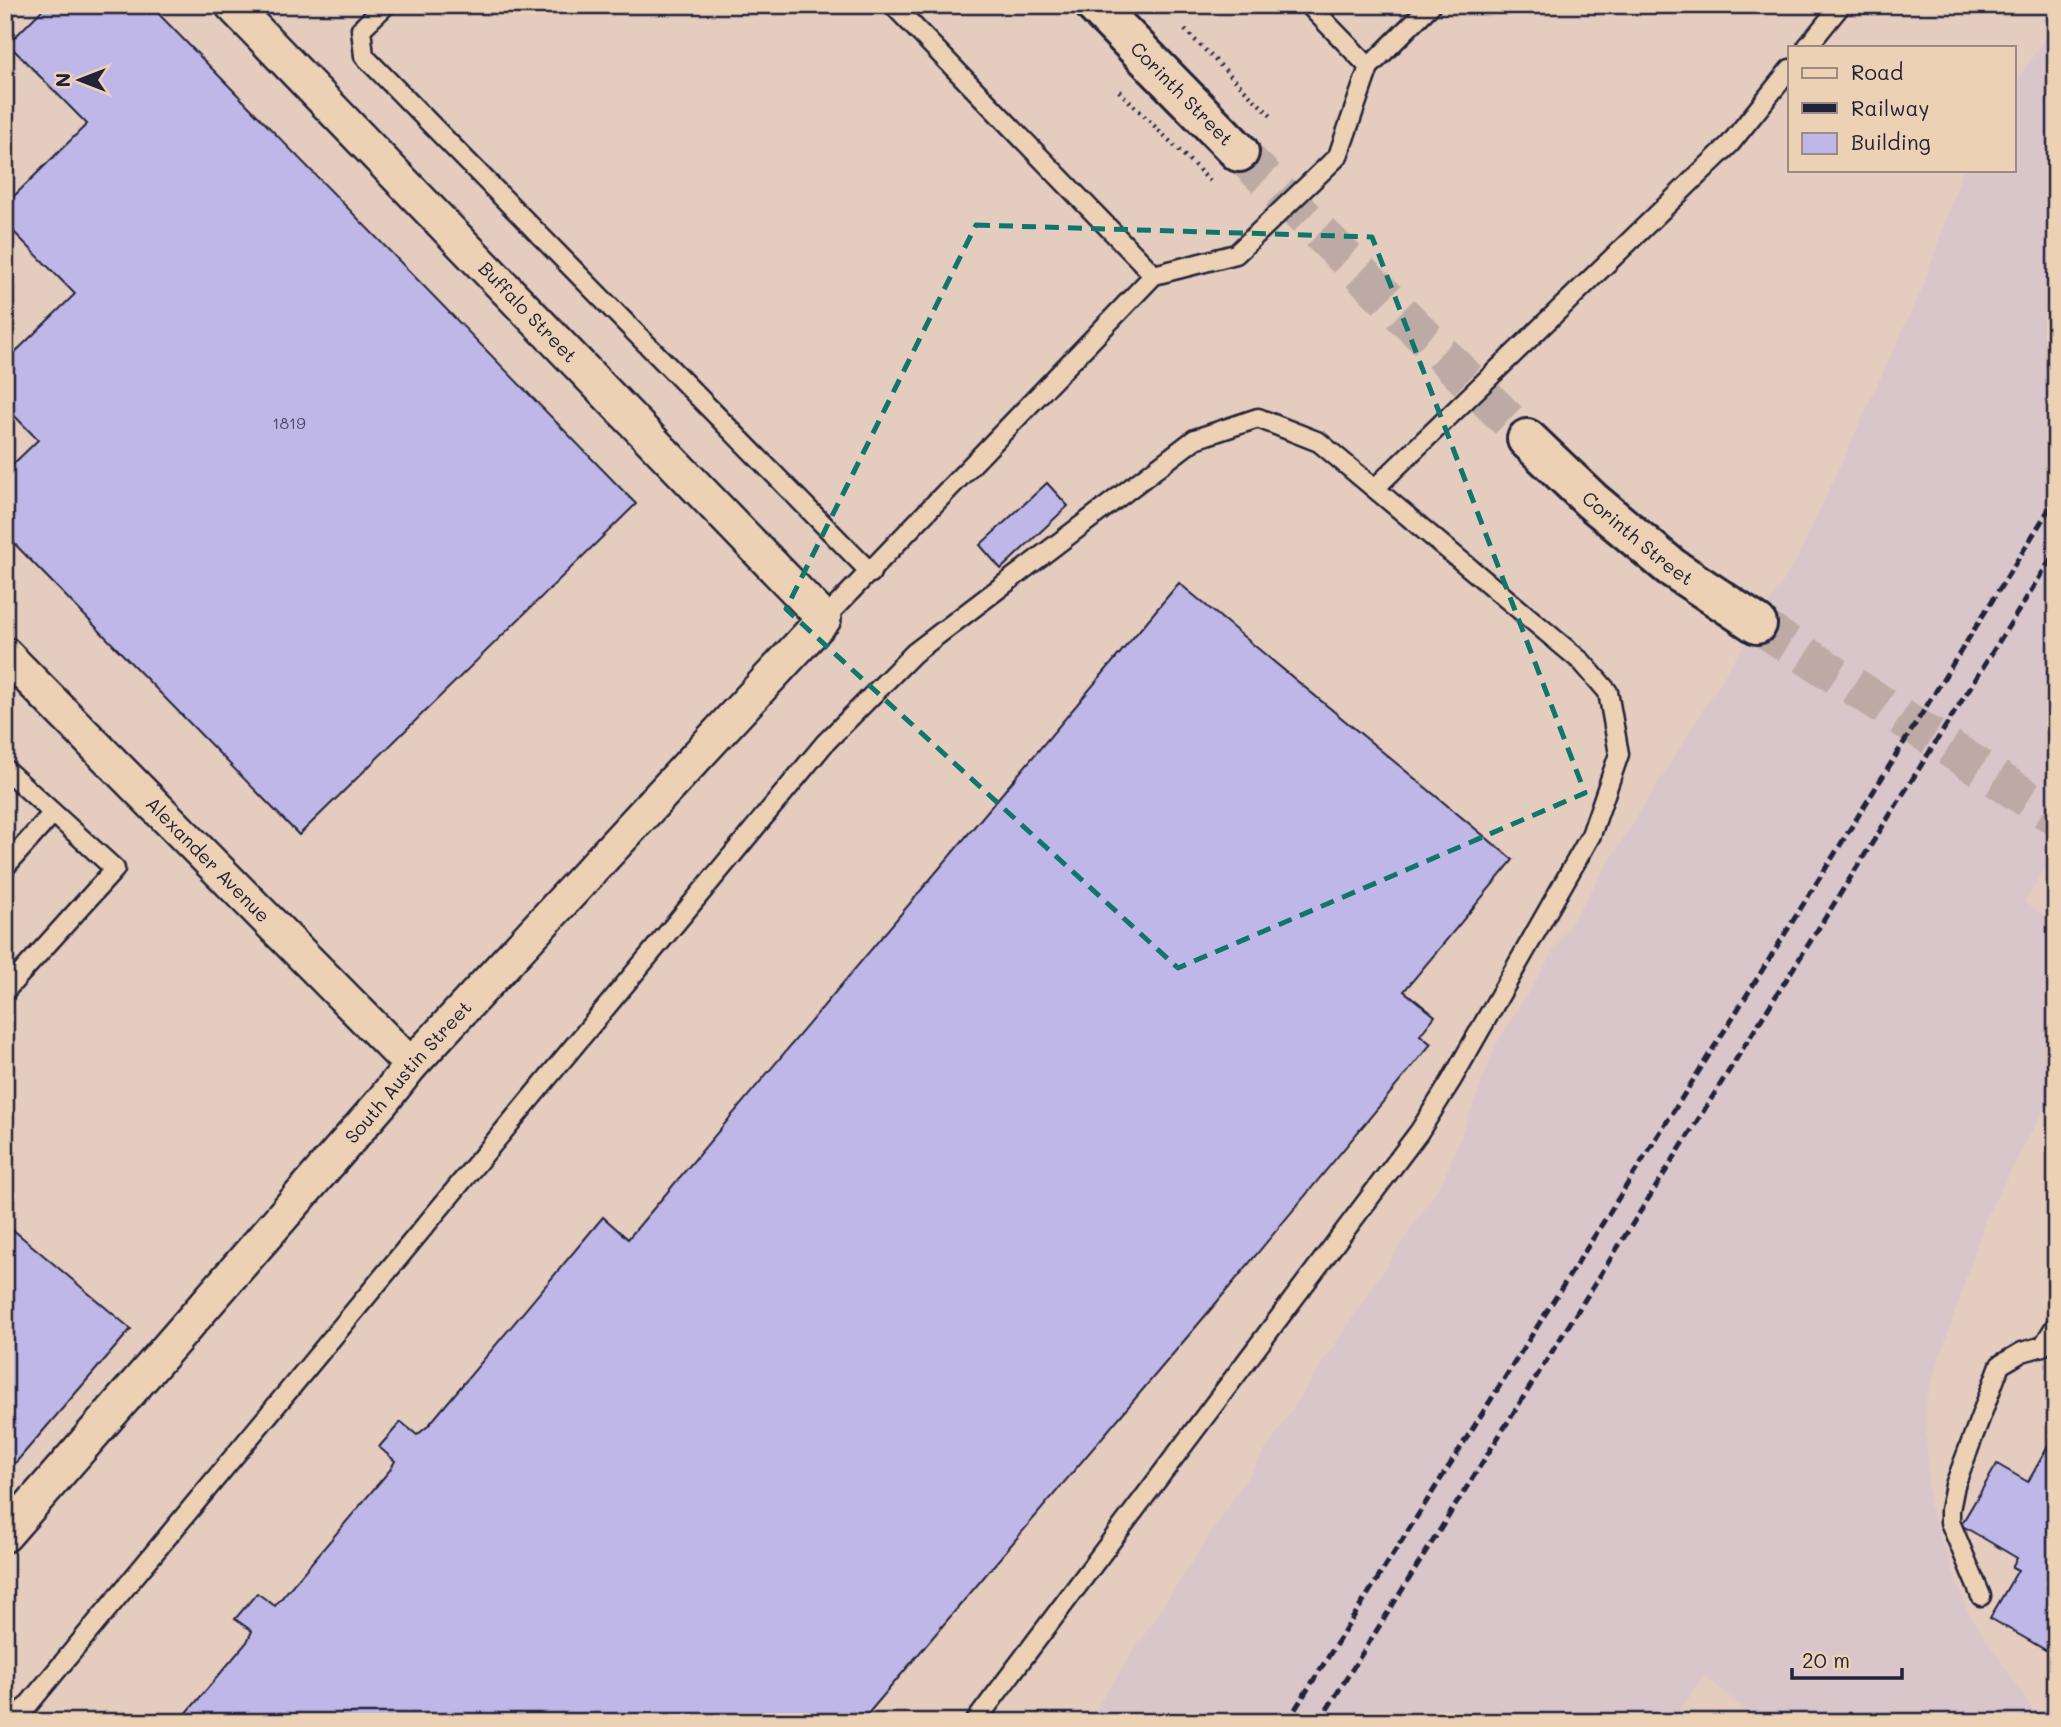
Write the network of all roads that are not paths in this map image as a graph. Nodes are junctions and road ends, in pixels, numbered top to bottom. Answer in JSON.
{"nodes":[{"id":1,"x":232,"y":5,"type":"edge"},
{"id":2,"x":386,"y":5,"type":"edge"},
{"id":3,"x":893,"y":5,"type":"edge"},
{"id":4,"x":1095,"y":5,"type":"edge"},
{"id":5,"x":1309,"y":5,"type":"edge"},
{"id":6,"x":1432,"y":5,"type":"edge"},
{"id":7,"x":1841,"y":5,"type":"edge"},
{"id":8,"x":1808,"y":46,"type":"edge"},
{"id":9,"x":1369,"y":67,"type":"junction"},
{"id":10,"x":1788,"y":72,"type":"edge"},
{"id":11,"x":1239,"y":152,"type":"tunnel mouth"},
{"id":12,"x":1154,"y":275,"type":"junction"},
{"id":13,"x":1527,"y":439,"type":"tunnel mouth"},
{"id":14,"x":1375,"y":488,"type":"junction"},
{"id":15,"x":871,"y":573,"type":"junction"},
{"id":16,"x":824,"y":619,"type":"junction"},
{"id":17,"x":1757,"y":624,"type":"tunnel mouth"},
{"id":18,"x":5,"y":654,"type":"edge"},
{"id":19,"x":5,"y":769,"type":"edge"},
{"id":20,"x":53,"y":813,"type":"junction"},
{"id":21,"x":5,"y":867,"type":"edge"},
{"id":22,"x":5,"y":991,"type":"edge"},
{"id":23,"x":411,"y":1065,"type":"junction"},
{"id":24,"x":2056,"y":1325,"type":"edge"},
{"id":25,"x":5,"y":1535,"type":"edge"},
{"id":26,"x":1981,"y":1596,"type":"dead end"},
{"id":27,"x":14,"y":1722,"type":"edge"},
{"id":28,"x":975,"y":1722,"type":"edge"}],
"edges":[{"from":1,"to":16,"type":"street","name":"Buffalo Street"},
{"from":2,"to":15,"type":"lane"},
{"from":3,"to":12,"type":"lane"},
{"from":4,"to":11,"type":"main road","name":"Corinth Street"},
{"from":5,"to":9,"type":"lane"},
{"from":6,"to":9,"type":"lane"},
{"from":7,"to":8,"type":"lane"},
{"from":9,"to":12,"type":"lane"},
{"from":10,"to":14,"type":"lane"},
{"from":12,"to":15,"type":"lane"},
{"from":13,"to":17,"type":"main road","name":"Corinth Street"},
{"from":14,"to":27,"type":"lane"},
{"from":14,"to":28,"type":"lane"},
{"from":15,"to":16,"type":"lane"},
{"from":16,"to":23,"type":"street","name":"South Austin Street"},
{"from":18,"to":23,"type":"street","name":"Alexander Avenue"},
{"from":19,"to":20,"type":"lane"},
{"from":20,"to":21,"type":"lane"},
{"from":20,"to":22,"type":"lane"},
{"from":23,"to":25,"type":"street","name":"South Austin Street"},
{"from":24,"to":26,"type":"lane"}]}
